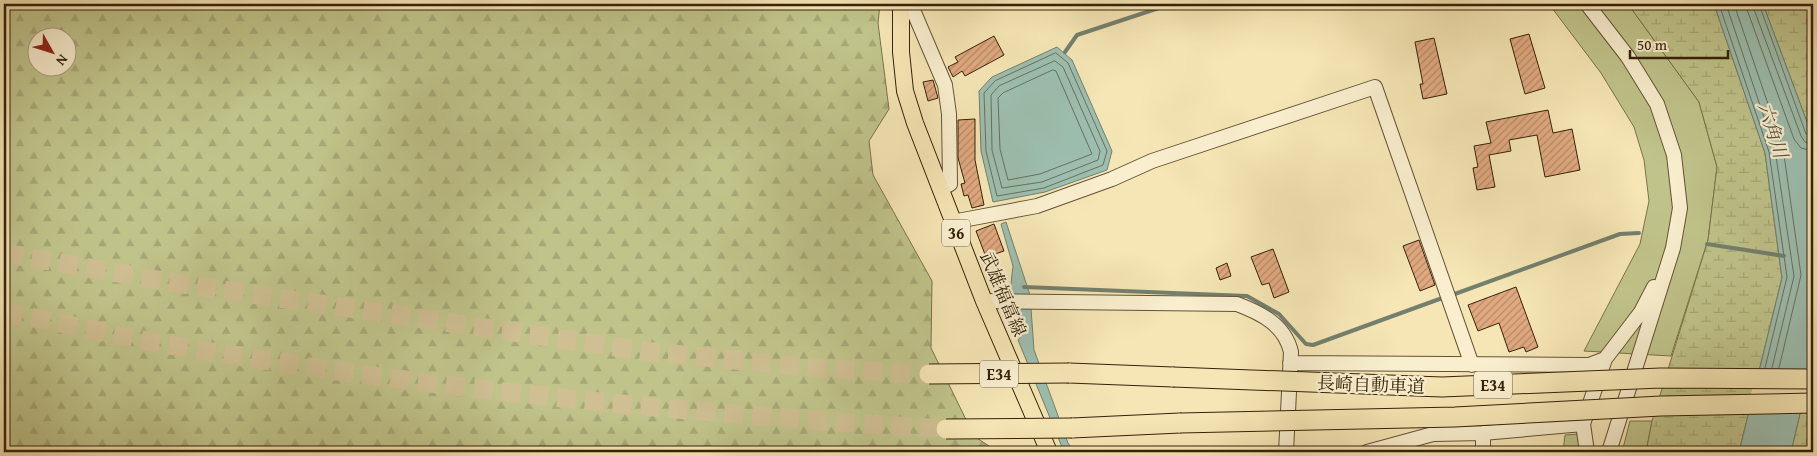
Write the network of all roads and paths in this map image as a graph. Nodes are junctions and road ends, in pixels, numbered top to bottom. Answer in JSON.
{"nodes":[{"id":1,"x":901,"y":4,"type":"edge"},
{"id":2,"x":908,"y":4,"type":"edge"},
{"id":3,"x":1587,"y":4,"type":"edge"},
{"id":4,"x":940,"y":189,"type":"junction"},
{"id":5,"x":952,"y":222,"type":"junction"},
{"id":6,"x":1673,"y":248,"type":"junction"},
{"id":7,"x":984,"y":301,"type":"junction"},
{"id":8,"x":1605,"y":359,"type":"junction"},
{"id":9,"x":1290,"y":363,"type":"junction"},
{"id":10,"x":1472,"y":365,"type":"junction"},
{"id":11,"x":930,"y":374,"type":"tunnel mouth"},
{"id":12,"x":1813,"y":379,"type":"edge"},
{"id":13,"x":1813,"y":403,"type":"edge"},
{"id":14,"x":1583,"y":424,"type":"junction"},
{"id":15,"x":946,"y":429,"type":"tunnel mouth"},
{"id":16,"x":1482,"y":433,"type":"junction"},
{"id":17,"x":1049,"y":452,"type":"edge"},
{"id":18,"x":1286,"y":452,"type":"edge"},
{"id":19,"x":1367,"y":452,"type":"edge"},
{"id":20,"x":1483,"y":452,"type":"edge"},
{"id":21,"x":1587,"y":452,"type":"edge"},
{"id":22,"x":1609,"y":452,"type":"edge"}],
"edges":[{"from":1,"to":4,"type":"main road","name":"武雄福富線","number":"36"},
{"from":2,"to":4,"type":"street"},
{"from":3,"to":6,"type":"street"},
{"from":4,"to":5,"type":"main road","name":"武雄福富線","number":"36"},
{"from":5,"to":7,"type":"main road","name":"武雄福富線","number":"36"},
{"from":5,"to":10,"type":"street"},
{"from":6,"to":8,"type":"street"},
{"from":6,"to":22,"type":"street"},
{"from":7,"to":9,"type":"street"},
{"from":7,"to":17,"type":"main road","name":"武雄福富線","number":"36"},
{"from":8,"to":10,"type":"street"},
{"from":8,"to":14,"type":"street"},
{"from":9,"to":10,"type":"street"},
{"from":9,"to":18,"type":"street"},
{"from":11,"to":12,"type":"highway","name":"長崎自動車道","number":"E34","bridge":true},
{"from":13,"to":15,"type":"highway","name":"長崎自動車道","number":"E34","bridge":true},
{"from":14,"to":16,"type":"street"},
{"from":14,"to":21,"type":"street"},
{"from":16,"to":19,"type":"street"},
{"from":16,"to":20,"type":"street"}]}
